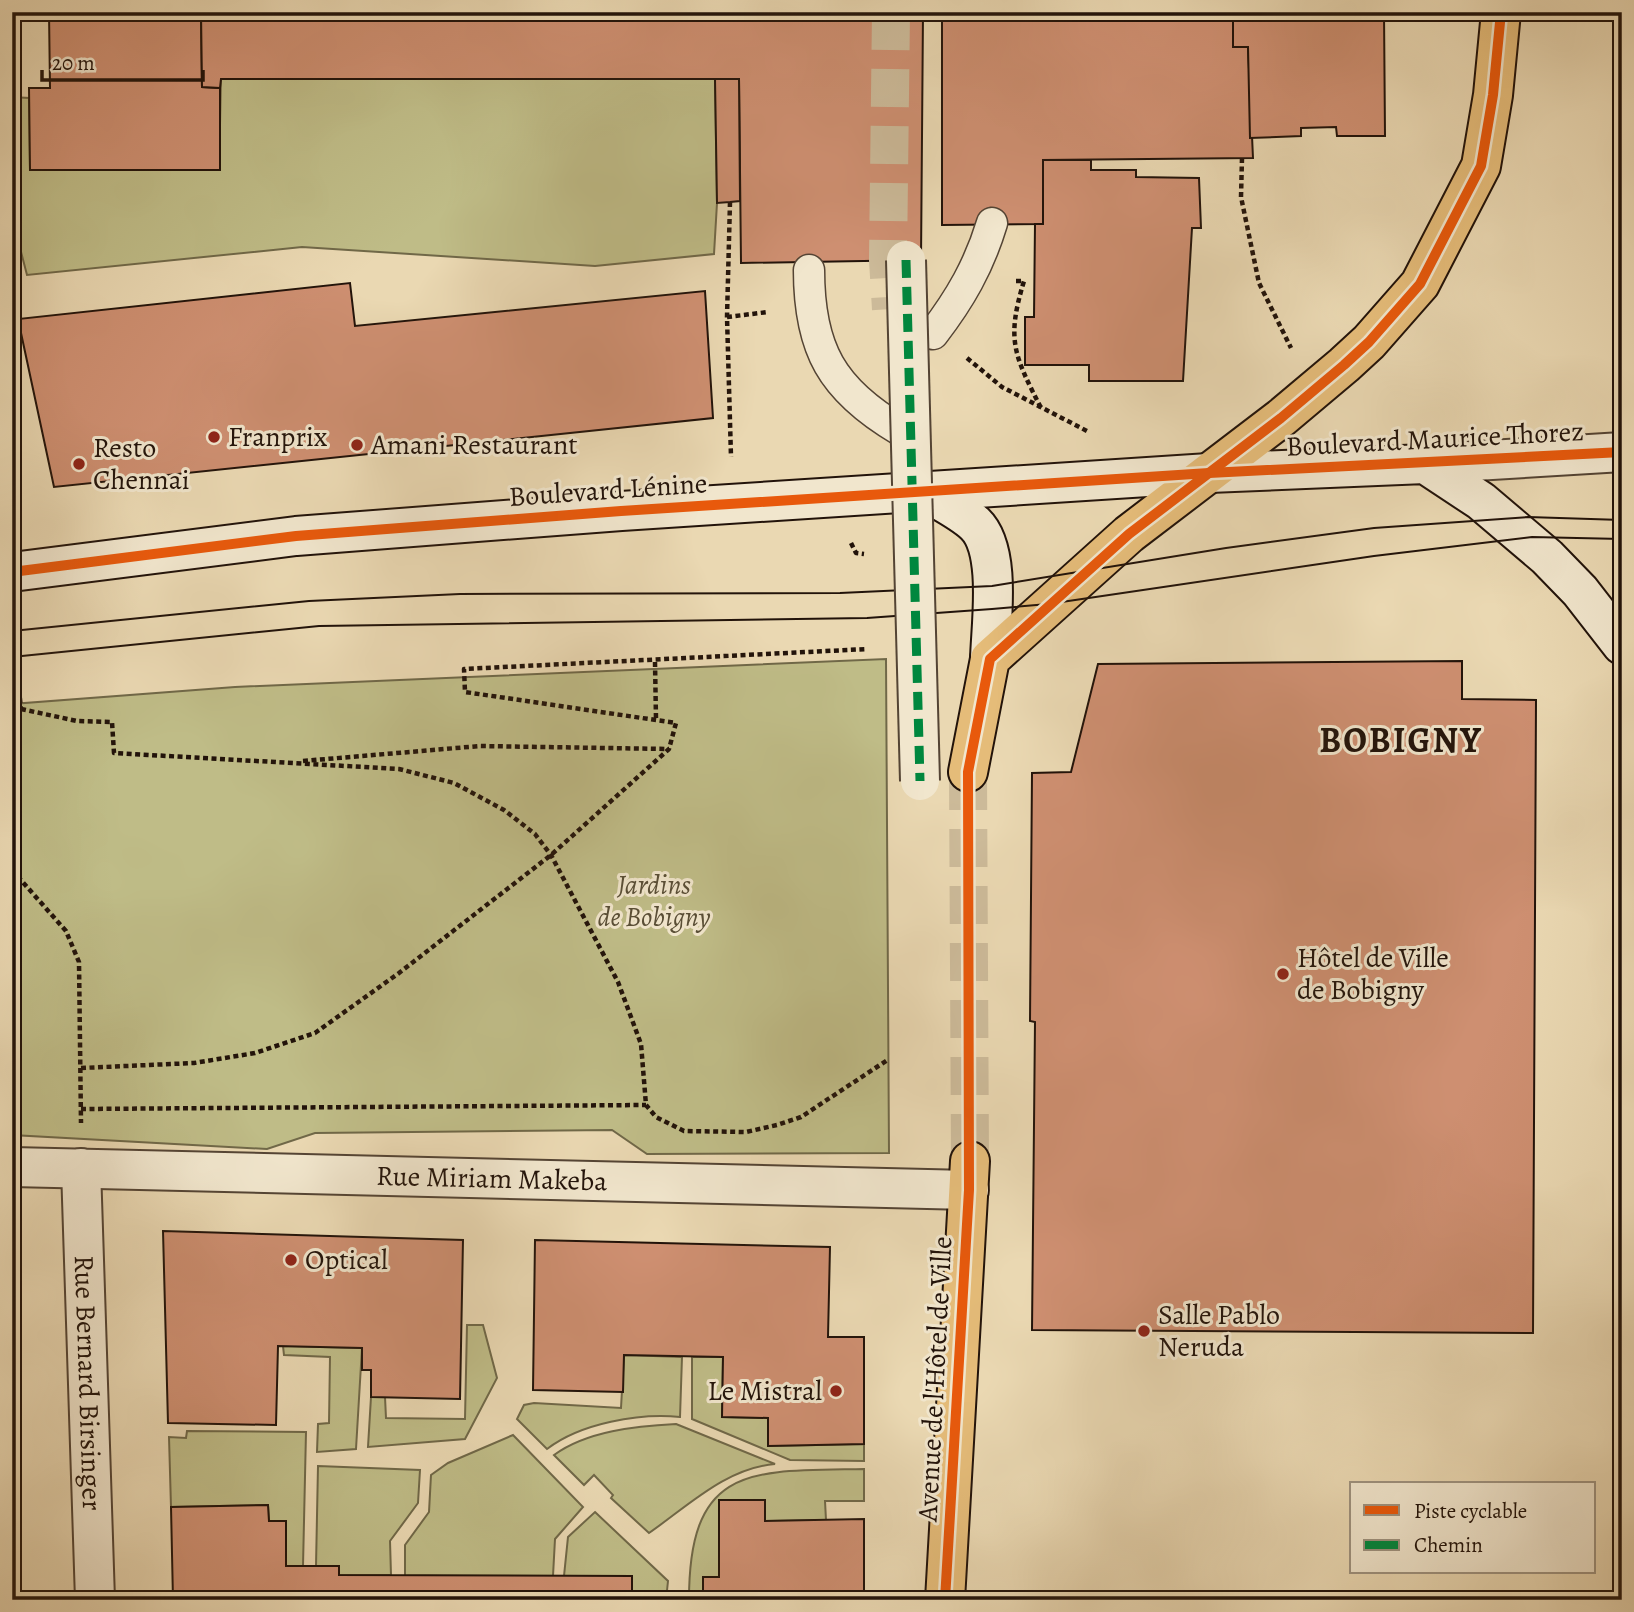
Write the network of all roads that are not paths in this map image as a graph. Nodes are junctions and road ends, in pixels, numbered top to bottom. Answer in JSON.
{"nodes":[{"id":1,"x":1501,"y":12,"type":"edge"},
{"id":2,"x":992,"y":223,"type":"dead end"},
{"id":3,"x":905,"y":260,"type":"dead end"},
{"id":4,"x":809,"y":270,"type":"dead end"},
{"id":5,"x":936,"y":329,"type":"road end"},
{"id":6,"x":900,"y":430,"type":"dead end"},
{"id":7,"x":1622,"y":452,"type":"edge"},
{"id":8,"x":1425,"y":464,"type":"junction"},
{"id":9,"x":1209,"y":473,"type":"junction"},
{"id":10,"x":924,"y":491,"type":"junction"},
{"id":11,"x":12,"y":572,"type":"edge"},
{"id":12,"x":1622,"y":645,"type":"edge"},
{"id":13,"x":990,"y":659,"type":"junction"},
{"id":14,"x":968,"y":772,"type":"tunnel mouth"},
{"id":15,"x":920,"y":781,"type":"dead end"},
{"id":16,"x":12,"y":1167,"type":"edge"},
{"id":17,"x":81,"y":1168,"type":"junction"},
{"id":18,"x":969,"y":1175,"type":"joint"},
{"id":19,"x":95,"y":1600,"type":"edge"},
{"id":20,"x":945,"y":1600,"type":"edge"}],
"edges":[{"from":1,"to":9,"type":"main road"},
{"from":2,"to":5,"type":"lane"},
{"from":3,"to":15,"type":"street","bridge":true},
{"from":4,"to":6,"type":"lane"},
{"from":7,"to":8,"type":"street","name":"Boulevard Maurice Thorez"},
{"from":8,"to":9,"type":"street","name":"Boulevard Maurice Thorez"},
{"from":8,"to":12,"type":"street"},
{"from":9,"to":10,"type":"street","name":"Boulevard Lénine"},
{"from":9,"to":13,"type":"main road"},
{"from":10,"to":11,"type":"street","name":"Boulevard Lénine"},
{"from":10,"to":13,"type":"street"},
{"from":13,"to":14,"type":"main road"},
{"from":16,"to":17,"type":"street","name":"Rue Miriam Makeba"},
{"from":17,"to":18,"type":"street","name":"Rue Miriam Makeba"},
{"from":17,"to":19,"type":"street","name":"Rue Bernard Birsinger"},
{"from":18,"to":20,"type":"main road","name":"Avenue de l'Hôtel de Ville"}]}
